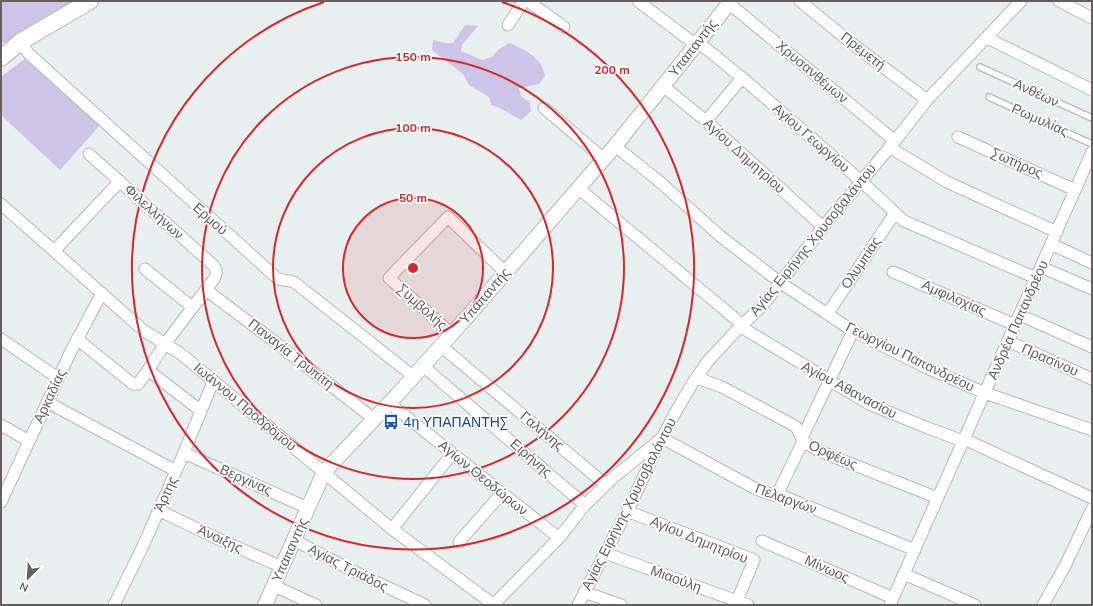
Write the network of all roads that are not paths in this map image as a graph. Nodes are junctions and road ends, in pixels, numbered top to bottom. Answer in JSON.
{"nodes":[{"id":1,"x":90,"y":1,"type":"edge"},
{"id":2,"x":524,"y":1,"type":"edge"},
{"id":3,"x":528,"y":1,"type":"edge"},
{"id":4,"x":638,"y":1,"type":"edge"},
{"id":5,"x":800,"y":1,"type":"edge"},
{"id":6,"x":1021,"y":1,"type":"edge"},
{"id":7,"x":1059,"y":1,"type":"edge"},
{"id":8,"x":728,"y":2,"type":"edge"},
{"id":9,"x":1092,"y":18,"type":"edge"},
{"id":10,"x":508,"y":25,"type":"dead end"},
{"id":11,"x":564,"y":27,"type":"dead end"},
{"id":12,"x":987,"y":38,"type":"junction"},
{"id":13,"x":20,"y":42,"type":"junction"},
{"id":14,"x":697,"y":43,"type":"junction"},
{"id":15,"x":1,"y":50,"type":"edge"},
{"id":16,"x":1,"y":58,"type":"edge"},
{"id":17,"x":980,"y":67,"type":"dead end"},
{"id":18,"x":742,"y":78,"type":"junction"},
{"id":19,"x":663,"y":86,"type":"junction"},
{"id":20,"x":1092,"y":90,"type":"edge"},
{"id":21,"x":989,"y":97,"type":"dead end"},
{"id":22,"x":927,"y":100,"type":"junction"},
{"id":23,"x":544,"y":108,"type":"dead end"},
{"id":24,"x":1092,"y":118,"type":"edge"},
{"id":25,"x":706,"y":121,"type":"junction"},
{"id":26,"x":958,"y":137,"type":"dead end"},
{"id":27,"x":892,"y":144,"type":"junction"},
{"id":28,"x":1092,"y":144,"type":"edge"},
{"id":29,"x":615,"y":146,"type":"junction"},
{"id":30,"x":1092,"y":152,"type":"edge"},
{"id":31,"x":90,"y":154,"type":"dead end"},
{"id":32,"x":604,"y":159,"type":"junction"},
{"id":33,"x":120,"y":181,"type":"junction"},
{"id":34,"x":861,"y":181,"type":"junction"},
{"id":35,"x":578,"y":188,"type":"junction"},
{"id":36,"x":1075,"y":190,"type":"junction"},
{"id":37,"x":1,"y":204,"type":"edge"},
{"id":38,"x":895,"y":213,"type":"junction"},
{"id":39,"x":822,"y":227,"type":"junction"},
{"id":40,"x":1057,"y":232,"type":"junction"},
{"id":41,"x":1051,"y":244,"type":"junction"},
{"id":42,"x":54,"y":251,"type":"junction"},
{"id":43,"x":1092,"y":263,"type":"edge"},
{"id":44,"x":1041,"y":268,"type":"junction"},
{"id":45,"x":145,"y":269,"type":"dead end"},
{"id":46,"x":505,"y":272,"type":"junction"},
{"id":47,"x":893,"y":272,"type":"dead end"},
{"id":48,"x":1036,"y":278,"type":"junction"},
{"id":49,"x":780,"y":283,"type":"junction"},
{"id":50,"x":1092,"y":289,"type":"edge"},
{"id":51,"x":206,"y":290,"type":"junction"},
{"id":52,"x":102,"y":293,"type":"junction"},
{"id":53,"x":192,"y":307,"type":"junction"},
{"id":54,"x":828,"y":313,"type":"junction"},
{"id":55,"x":1017,"y":320,"type":"junction"},
{"id":56,"x":742,"y":326,"type":"junction"},
{"id":57,"x":853,"y":331,"type":"junction"},
{"id":58,"x":452,"y":334,"type":"junction"},
{"id":59,"x":1,"y":339,"type":"edge"},
{"id":60,"x":77,"y":339,"type":"junction"},
{"id":61,"x":1008,"y":341,"type":"junction"},
{"id":62,"x":165,"y":344,"type":"junction"},
{"id":63,"x":441,"y":346,"type":"junction"},
{"id":64,"x":1092,"y":348,"type":"edge"},
{"id":65,"x":148,"y":370,"type":"junction"},
{"id":66,"x":418,"y":371,"type":"junction"},
{"id":67,"x":58,"y":378,"type":"junction"},
{"id":68,"x":697,"y":378,"type":"junction"},
{"id":69,"x":1092,"y":379,"type":"edge"},
{"id":70,"x":830,"y":381,"type":"junction"},
{"id":71,"x":213,"y":382,"type":"junction"},
{"id":72,"x":985,"y":393,"type":"junction"},
{"id":73,"x":47,"y":402,"type":"junction"},
{"id":74,"x":389,"y":403,"type":"junction"},
{"id":75,"x":201,"y":411,"type":"junction"},
{"id":76,"x":374,"y":419,"type":"junction"},
{"id":77,"x":1,"y":425,"type":"edge"},
{"id":78,"x":1092,"y":430,"type":"edge"},
{"id":79,"x":662,"y":438,"type":"junction"},
{"id":80,"x":802,"y":440,"type":"junction"},
{"id":81,"x":964,"y":440,"type":"junction"},
{"id":82,"x":29,"y":441,"type":"junction"},
{"id":83,"x":184,"y":453,"type":"junction"},
{"id":84,"x":452,"y":454,"type":"junction"},
{"id":85,"x":176,"y":471,"type":"junction"},
{"id":86,"x":324,"y":472,"type":"junction"},
{"id":87,"x":606,"y":485,"type":"junction"},
{"id":88,"x":4,"y":489,"type":"edge"},
{"id":89,"x":502,"y":494,"type":"junction"},
{"id":90,"x":777,"y":495,"type":"junction"},
{"id":91,"x":938,"y":498,"type":"junction"},
{"id":92,"x":1092,"y":498,"type":"edge"},
{"id":93,"x":1,"y":502,"type":"edge"},
{"id":94,"x":585,"y":505,"type":"junction"},
{"id":95,"x":308,"y":508,"type":"junction"},
{"id":96,"x":1092,"y":509,"type":"edge"},
{"id":97,"x":158,"y":510,"type":"junction"},
{"id":98,"x":627,"y":511,"type":"junction"},
{"id":99,"x":392,"y":529,"type":"junction"},
{"id":100,"x":559,"y":538,"type":"junction"},
{"id":101,"x":294,"y":540,"type":"junction"},
{"id":102,"x":762,"y":541,"type":"dead end"},
{"id":103,"x":459,"y":542,"type":"dead end"},
{"id":104,"x":915,"y":550,"type":"junction"},
{"id":105,"x":605,"y":553,"type":"junction"},
{"id":106,"x":282,"y":567,"type":"junction"},
{"id":107,"x":904,"y":574,"type":"junction"},
{"id":108,"x":274,"y":586,"type":"junction"},
{"id":109,"x":584,"y":592,"type":"junction"},
{"id":110,"x":737,"y":601,"type":"junction"},
{"id":111,"x":891,"y":602,"type":"edge"},
{"id":112,"x":114,"y":605,"type":"edge"},
{"id":113,"x":265,"y":605,"type":"edge"},
{"id":114,"x":316,"y":605,"type":"edge"},
{"id":115,"x":424,"y":605,"type":"edge"},
{"id":116,"x":494,"y":605,"type":"edge"},
{"id":117,"x":578,"y":605,"type":"edge"},
{"id":118,"x":620,"y":605,"type":"edge"},
{"id":119,"x":748,"y":605,"type":"edge"},
{"id":120,"x":975,"y":605,"type":"edge"},
{"id":121,"x":1043,"y":605,"type":"edge"}],
"edges":[{"from":1,"to":13,"type":"main road"},
{"from":2,"to":10,"type":"street"},
{"from":3,"to":11,"type":"street"},
{"from":4,"to":14,"type":"street","name":"Αγίου Γεωργίου"},
{"from":5,"to":22,"type":"street","name":"Πρεμετή"},
{"from":6,"to":12,"type":"street","name":"Αγίας Ειρήνης Χρυσοβαλάντου"},
{"from":7,"to":9,"type":"street"},
{"from":8,"to":14,"type":"street","name":"Υπαπαντής"},
{"from":8,"to":27,"type":"street","name":"Χρυσανθέμων"},
{"from":12,"to":20,"type":"street"},
{"from":12,"to":22,"type":"street","name":"Αγίας Ειρήνης Χρυσοβαλάντου"},
{"from":13,"to":15,"type":"street"},
{"from":13,"to":16,"type":"main road"},
{"from":13,"to":66,"type":"street","name":"Ερμού"},
{"from":14,"to":18,"type":"street","name":"Αγίου Γεωργίου"},
{"from":14,"to":19,"type":"street","name":"Υπαπαντής"},
{"from":17,"to":24,"type":"lane","name":"Ανθέων"},
{"from":18,"to":25,"type":"street"},
{"from":18,"to":34,"type":"street","name":"Αγίου Γεωργίου"},
{"from":19,"to":25,"type":"street","name":"Αγίου Δημητρίου"},
{"from":19,"to":29,"type":"street","name":"Υπαπαντής"},
{"from":21,"to":28,"type":"lane","name":"Ρωμυλίας"},
{"from":22,"to":27,"type":"street","name":"Αγίας Ειρήνης Χρυσοβαλάντου"},
{"from":23,"to":32,"type":"street"},
{"from":25,"to":39,"type":"street","name":"Αγίου Δημητρίου"},
{"from":26,"to":36,"type":"street","name":"Σωτήρος"},
{"from":27,"to":34,"type":"street","name":"Αγίας Ειρήνης Χρυσοβαλάντου"},
{"from":27,"to":40,"type":"street","name":"Χρυσανθέμων"},
{"from":29,"to":32,"type":"street","name":"Υπαπαντής"},
{"from":29,"to":49,"type":"street","name":"Γεωργίου Παπανδρέου"},
{"from":30,"to":36,"type":"street","name":"Ανδρέα Παπανδρέου"},
{"from":31,"to":33,"type":"street"},
{"from":32,"to":35,"type":"street","name":"Υπαπαντής"},
{"from":33,"to":42,"type":"street","name":"Φιλελλήνων"},
{"from":33,"to":51,"type":"street","name":"Φιλελλήνων"},
{"from":34,"to":38,"type":"street","name":"Αγίου Γεωργίου"},
{"from":34,"to":39,"type":"street","name":"Αγίας Ειρήνης Χρυσοβαλάντου"},
{"from":35,"to":46,"type":"street","name":"Υπαπαντής"},
{"from":35,"to":56,"type":"street","name":"Αγίου Αθανασίου"},
{"from":36,"to":40,"type":"street","name":"Ανδρέα Παπανδρέου"},
{"from":37,"to":42,"type":"street","name":"Ιωάννου Προδρόμου"},
{"from":38,"to":48,"type":"street","name":"Αγίου Γεωργίου"},
{"from":38,"to":54,"type":"street","name":"Ολυμπίας"},
{"from":39,"to":49,"type":"street","name":"Αγίας Ειρήνης Χρυσοβαλάντου"},
{"from":40,"to":41,"type":"street","name":"Ανδρέα Παπανδρέου"},
{"from":41,"to":43,"type":"street"},
{"from":41,"to":44,"type":"street","name":"Ανδρέα Παπανδρέου"},
{"from":42,"to":52,"type":"street","name":"Ιωάννου Προδρόμου"},
{"from":44,"to":48,"type":"street","name":"Ανδρέα Παπανδρέου"},
{"from":44,"to":50,"type":"street"},
{"from":45,"to":53,"type":"street"},
{"from":46,"to":58,"type":"street","name":"Υπαπαντής"},
{"from":46,"to":58,"type":"street","name":"Συμβολής"},
{"from":47,"to":55,"type":"street","name":"Αμφιλοχίας"},
{"from":48,"to":55,"type":"street","name":"Ανδρέα Παπανδρέου"},
{"from":49,"to":54,"type":"street","name":"Γεωργίου Παπανδρέου"},
{"from":49,"to":56,"type":"street","name":"Αγίας Ειρήνης Χρυσοβαλάντου"},
{"from":51,"to":53,"type":"street"},
{"from":51,"to":76,"type":"street","name":"Παναγία Τρυπίτη"},
{"from":52,"to":60,"type":"street","name":"Αρκαδίας"},
{"from":52,"to":62,"type":"street","name":"Ιωάννου Προδρόμου"},
{"from":53,"to":62,"type":"street"},
{"from":54,"to":57,"type":"street","name":"Γεωργίου Παπανδρέου"},
{"from":55,"to":61,"type":"street","name":"Ανδρέα Παπανδρέου"},
{"from":55,"to":64,"type":"street","name":"Αμφιλοχίας"},
{"from":56,"to":68,"type":"street","name":"Αγίας Ειρήνης Χρυσοβαλάντου"},
{"from":56,"to":70,"type":"street","name":"Αγίου Αθανασίου"},
{"from":57,"to":70,"type":"street"},
{"from":57,"to":72,"type":"street","name":"Γεωργίου Παπανδρέου"},
{"from":58,"to":63,"type":"street","name":"Υπαπαντής"},
{"from":59,"to":67,"type":"street"},
{"from":60,"to":65,"type":"street"},
{"from":60,"to":67,"type":"street","name":"Αρκαδίας"},
{"from":61,"to":69,"type":"street","name":"Πρασίνου"},
{"from":61,"to":72,"type":"street","name":"Ανδρέα Παπανδρέου"},
{"from":62,"to":65,"type":"street"},
{"from":62,"to":71,"type":"street","name":"Ιωάννου Προδρόμου"},
{"from":63,"to":66,"type":"street","name":"Υπαπαντής"},
{"from":63,"to":87,"type":"street","name":"Γαλήνης"},
{"from":65,"to":75,"type":"street"},
{"from":66,"to":74,"type":"street","name":"Υπαπαντής"},
{"from":66,"to":94,"type":"street","name":"Ειρήνης"},
{"from":67,"to":73,"type":"street","name":"Αρκαδίας"},
{"from":68,"to":79,"type":"street","name":"Αγίας Ειρήνης Χρυσοβαλάντου"},
{"from":68,"to":80,"type":"street","name":"Ορφέως"},
{"from":70,"to":80,"type":"street"},
{"from":70,"to":81,"type":"street","name":"Αγίου Αθανασίου"},
{"from":71,"to":75,"type":"street","name":"Άρτης"},
{"from":71,"to":86,"type":"street","name":"Ιωάννου Προδρόμου"},
{"from":72,"to":78,"type":"street","name":"Γεωργίου Παπανδρέου"},
{"from":72,"to":81,"type":"street","name":"Ανδρέα Παπανδρέου"},
{"from":73,"to":82,"type":"street","name":"Αρκαδίας"},
{"from":73,"to":85,"type":"street"},
{"from":74,"to":76,"type":"street","name":"Υπαπαντής"},
{"from":74,"to":84,"type":"street","name":"Αγίων Θεοδώρων"},
{"from":75,"to":83,"type":"street","name":"Άρτης"},
{"from":76,"to":86,"type":"street","name":"Υπαπαντής"},
{"from":77,"to":82,"type":"street"},
{"from":79,"to":87,"type":"street"},
{"from":79,"to":90,"type":"street","name":"Πελαργών"},
{"from":79,"to":98,"type":"street","name":"Αγίας Ειρήνης Χρυσοβαλάντου"},
{"from":80,"to":90,"type":"street"},
{"from":80,"to":91,"type":"street","name":"Ορφέως"},
{"from":81,"to":91,"type":"street","name":"Ανδρέα Παπανδρέου"},
{"from":81,"to":92,"type":"street","name":"Αγίου Αθανασίου"},
{"from":82,"to":88,"type":"street","name":"Αρκαδίας"},
{"from":83,"to":85,"type":"street","name":"Άρτης"},
{"from":83,"to":95,"type":"street","name":"Βεργίνας"},
{"from":84,"to":89,"type":"street","name":"Αγίων Θεοδώρων"},
{"from":84,"to":99,"type":"street"},
{"from":85,"to":97,"type":"street","name":"Άρτης"},
{"from":86,"to":95,"type":"street","name":"Υπαπαντής"},
{"from":86,"to":99,"type":"street","name":"Ιωάννου Προδρόμου"},
{"from":87,"to":94,"type":"street"},
{"from":88,"to":93,"type":"street","name":"Αρκαδίας"},
{"from":89,"to":100,"type":"street","name":"Αγίων Θεοδώρων"},
{"from":89,"to":103,"type":"street"},
{"from":90,"to":104,"type":"street","name":"Πελαργών"},
{"from":91,"to":104,"type":"street","name":"Ανδρέα Παπανδρέου"},
{"from":94,"to":100,"type":"street"},
{"from":95,"to":101,"type":"street","name":"Υπαπαντής"},
{"from":96,"to":121,"type":"street"},
{"from":97,"to":106,"type":"street","name":"Άνοιξης"},
{"from":97,"to":112,"type":"street","name":"Άρτης"},
{"from":98,"to":105,"type":"street","name":"Αγίας Ειρήνης Χρυσοβαλάντου"},
{"from":98,"to":110,"type":"street","name":"Αγίου Δημητρίου"},
{"from":99,"to":116,"type":"street","name":"Ιωάννου Προδρόμου"},
{"from":100,"to":116,"type":"street"},
{"from":101,"to":106,"type":"street","name":"Υπαπαντής"},
{"from":101,"to":115,"type":"street","name":"Αγίας Τριάδος"},
{"from":102,"to":111,"type":"street","name":"Μίνωος"},
{"from":104,"to":107,"type":"street","name":"Ανδρέα Παπανδρέου"},
{"from":105,"to":109,"type":"street","name":"Αγίας Ειρήνης Χρυσοβαλάντου"},
{"from":105,"to":110,"type":"street","name":"Μιαούλη"},
{"from":106,"to":108,"type":"street","name":"Υπαπαντής"},
{"from":107,"to":111,"type":"street","name":"Ανδρέα Παπανδρέου"},
{"from":107,"to":120,"type":"street"},
{"from":108,"to":113,"type":"street","name":"Υπαπαντής"},
{"from":108,"to":114,"type":"street"},
{"from":109,"to":117,"type":"street","name":"Αγίας Ειρήνης Χρυσοβαλάντου"},
{"from":109,"to":118,"type":"street"},
{"from":110,"to":119,"type":"street","name":"Μιαούλη"}]}
